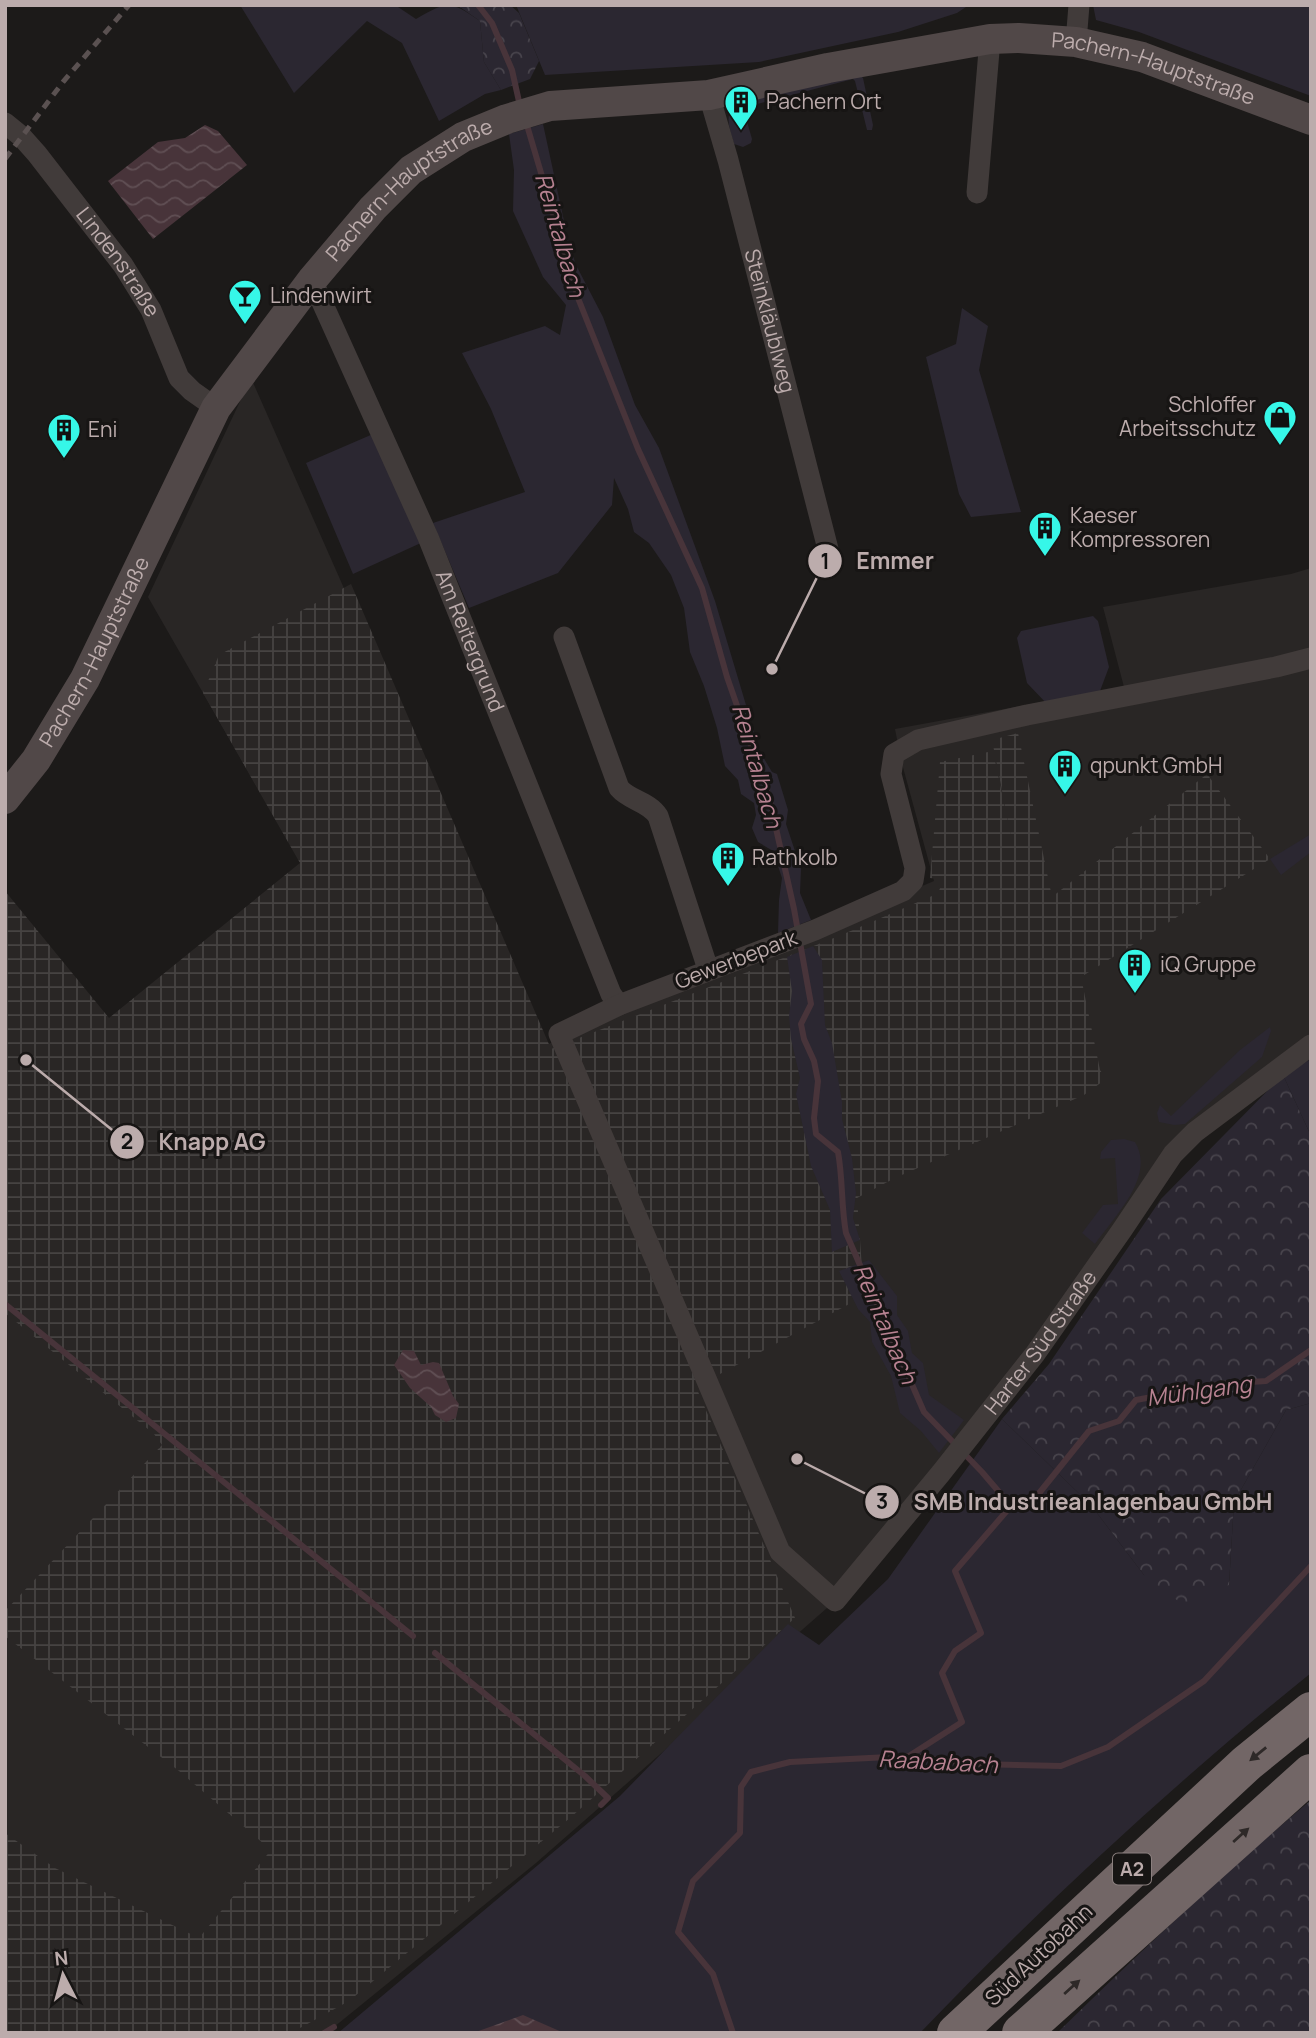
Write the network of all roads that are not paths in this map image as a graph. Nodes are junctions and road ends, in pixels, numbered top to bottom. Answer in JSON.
{"nodes":[{"id":1,"x":1079,"y":5,"type":"edge"},
{"id":2,"x":990,"y":39,"type":"junction"},
{"id":3,"x":1076,"y":42,"type":"junction"},
{"id":4,"x":709,"y":95,"type":"junction"},
{"id":5,"x":1311,"y":120,"type":"edge"},
{"id":6,"x":5,"y":123,"type":"edge"},
{"id":7,"x":977,"y":193,"type":"dead end"},
{"id":8,"x":312,"y":280,"type":"junction"},
{"id":9,"x":216,"y":408,"type":"junction"},
{"id":10,"x":828,"y":550,"type":"dead end"},
{"id":11,"x":564,"y":637,"type":"dead end"},
{"id":12,"x":1311,"y":658,"type":"edge"},
{"id":13,"x":5,"y":799,"type":"edge"},
{"id":14,"x":708,"y":969,"type":"junction"},
{"id":15,"x":619,"y":1005,"type":"junction"},
{"id":16,"x":1311,"y":1045,"type":"edge"},
{"id":17,"x":779,"y":1552,"type":"joint"},
{"id":18,"x":1311,"y":1710,"type":"edge"},
{"id":19,"x":1311,"y":1773,"type":"edge"},
{"id":20,"x":956,"y":2033,"type":"edge"},
{"id":21,"x":1021,"y":2033,"type":"edge"}],
"edges":[{"from":1,"to":3,"type":"street"},
{"from":2,"to":3,"type":"main road","name":"Pachern-Hauptstraße"},
{"from":2,"to":4,"type":"main road","name":"Pachern-Hauptstraße"},
{"from":2,"to":7,"type":"street"},
{"from":3,"to":5,"type":"main road","name":"Pachern-Hauptstraße"},
{"from":4,"to":8,"type":"main road","name":"Pachern-Hauptstraße"},
{"from":4,"to":10,"type":"street","name":"Steinkläublweg"},
{"from":6,"to":9,"type":"street","name":"Lindenstraße"},
{"from":8,"to":9,"type":"main road","name":"Pachern-Hauptstraße"},
{"from":8,"to":15,"type":"street","name":"Am Reitergrund"},
{"from":9,"to":13,"type":"main road","name":"Pachern-Hauptstraße"},
{"from":11,"to":14,"type":"street"},
{"from":12,"to":14,"type":"street","name":"Gewerbepark"},
{"from":14,"to":15,"type":"street","name":"Gewerbepark"},
{"from":15,"to":17,"type":"street","name":"Gewerbepark"},
{"from":16,"to":17,"type":"street","name":"Harter Süd Straße"},
{"from":18,"to":20,"type":"highway","name":"Süd Autobahn","number":"A2","one_way":true},
{"from":21,"to":19,"type":"highway","number":"A2","one_way":true}]}
